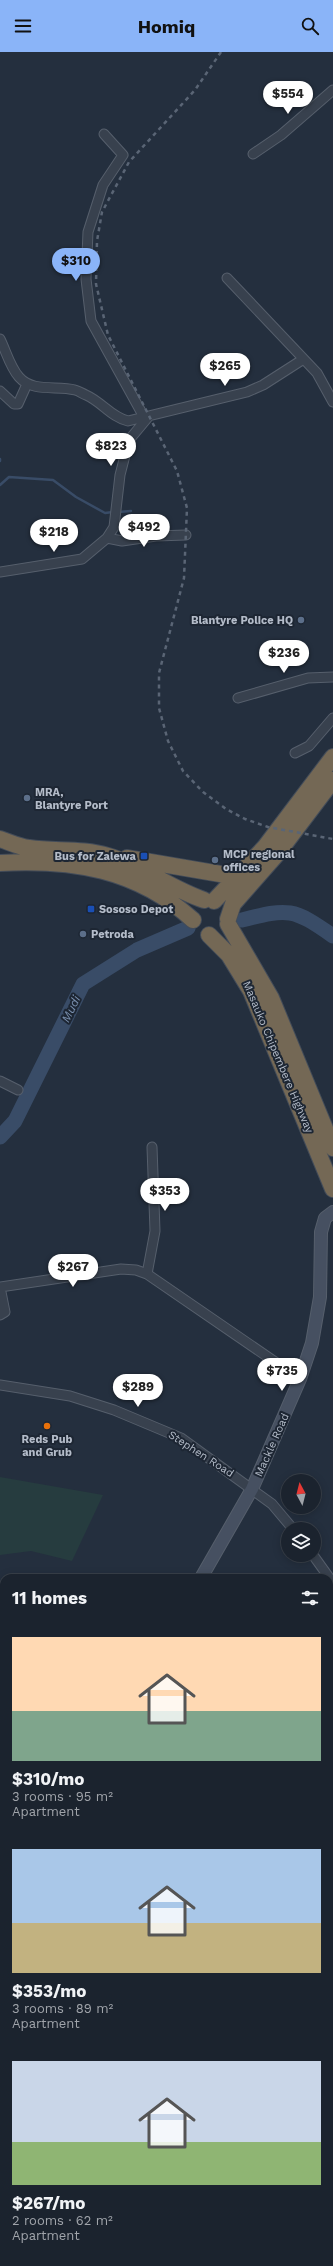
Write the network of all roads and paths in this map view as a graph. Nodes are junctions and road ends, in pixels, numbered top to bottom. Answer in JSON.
{"nodes":[{"id":1,"x":333,"y":90,"type":"edge"},
{"id":2,"x":104,"y":134,"type":"dead end"},
{"id":3,"x":253,"y":154,"type":"dead end"},
{"id":4,"x":227,"y":278,"type":"dead end"},
{"id":5,"x":0,"y":339,"type":"edge"},
{"id":6,"x":302,"y":360,"type":"junction"},
{"id":7,"x":27,"y":384,"type":"junction"},
{"id":8,"x":0,"y":392,"type":"edge"},
{"id":9,"x":333,"y":402,"type":"edge"},
{"id":10,"x":146,"y":416,"type":"junction"},
{"id":11,"x":186,"y":535,"type":"dead end"},
{"id":12,"x":107,"y":538,"type":"junction"},
{"id":13,"x":0,"y":572,"type":"edge"},
{"id":14,"x":333,"y":677,"type":"edge"},
{"id":15,"x":238,"y":698,"type":"dead end"},
{"id":16,"x":333,"y":718,"type":"edge"},
{"id":17,"x":295,"y":753,"type":"dead end"},
{"id":18,"x":333,"y":757,"type":"edge"},
{"id":19,"x":333,"y":780,"type":"edge"},
{"id":20,"x":0,"y":839,"type":"edge"},
{"id":21,"x":108,"y":856,"type":"junction"},
{"id":22,"x":0,"y":863,"type":"edge"},
{"id":23,"x":238,"y":877,"type":"junction"},
{"id":24,"x":209,"y":901,"type":"junction"},
{"id":25,"x":193,"y":920,"type":"junction"},
{"id":26,"x":228,"y":922,"type":"junction"},
{"id":27,"x":209,"y":935,"type":"junction"},
{"id":28,"x":0,"y":1080,"type":"edge"},
{"id":29,"x":18,"y":1090,"type":"dead end"},
{"id":30,"x":152,"y":1147,"type":"dead end"},
{"id":31,"x":333,"y":1148,"type":"edge"},
{"id":32,"x":333,"y":1189,"type":"edge"},
{"id":33,"x":333,"y":1212,"type":"edge"},
{"id":34,"x":147,"y":1274,"type":"junction"},
{"id":35,"x":0,"y":1287,"type":"edge"},
{"id":36,"x":0,"y":1315,"type":"edge"},
{"id":37,"x":300,"y":1379,"type":"junction"},
{"id":38,"x":0,"y":1385,"type":"edge"},
{"id":39,"x":252,"y":1489,"type":"junction"},
{"id":40,"x":287,"y":1522,"type":"edge"},
{"id":41,"x":318,"y":1562,"type":"edge"},
{"id":42,"x":203,"y":1574,"type":"edge"},
{"id":43,"x":327,"y":1574,"type":"edge"}],
"edges":[{"from":1,"to":3,"type":"street"},
{"from":2,"to":10,"type":"street"},
{"from":4,"to":6,"type":"street"},
{"from":5,"to":7,"type":"street"},
{"from":6,"to":9,"type":"street"},
{"from":6,"to":10,"type":"street"},
{"from":7,"to":8,"type":"street"},
{"from":7,"to":10,"type":"street"},
{"from":10,"to":12,"type":"street"},
{"from":11,"to":12,"type":"street"},
{"from":12,"to":13,"type":"street"},
{"from":14,"to":15,"type":"street"},
{"from":16,"to":17,"type":"street"},
{"from":18,"to":23,"type":"highway"},
{"from":19,"to":26,"type":"highway"},
{"from":20,"to":21,"type":"highway"},
{"from":21,"to":23,"type":"highway"},
{"from":21,"to":24,"type":"highway"},
{"from":22,"to":25,"type":"highway"},
{"from":23,"to":24,"type":"highway"},
{"from":24,"to":25,"type":"highway"},
{"from":24,"to":26,"type":"highway"},
{"from":25,"to":27,"type":"highway"},
{"from":26,"to":27,"type":"highway"},
{"from":26,"to":31,"type":"highway","name":"Masauko Chipembere Highway"},
{"from":27,"to":32,"type":"highway","name":"Masauko Chipembere Highway"},
{"from":28,"to":29,"type":"street"},
{"from":30,"to":34,"type":"street"},
{"from":33,"to":37,"type":"street","name":"Mackle Road"},
{"from":34,"to":35,"type":"street"},
{"from":34,"to":37,"type":"street"},
{"from":35,"to":36,"type":"street"},
{"from":37,"to":39,"type":"street","name":"Mackle Road"},
{"from":38,"to":39,"type":"street","name":"Stephen Road"},
{"from":39,"to":40,"type":"street","name":"Stephen Road"},
{"from":39,"to":42,"type":"street","name":"Mackle Road"},
{"from":41,"to":43,"type":"street"}]}
